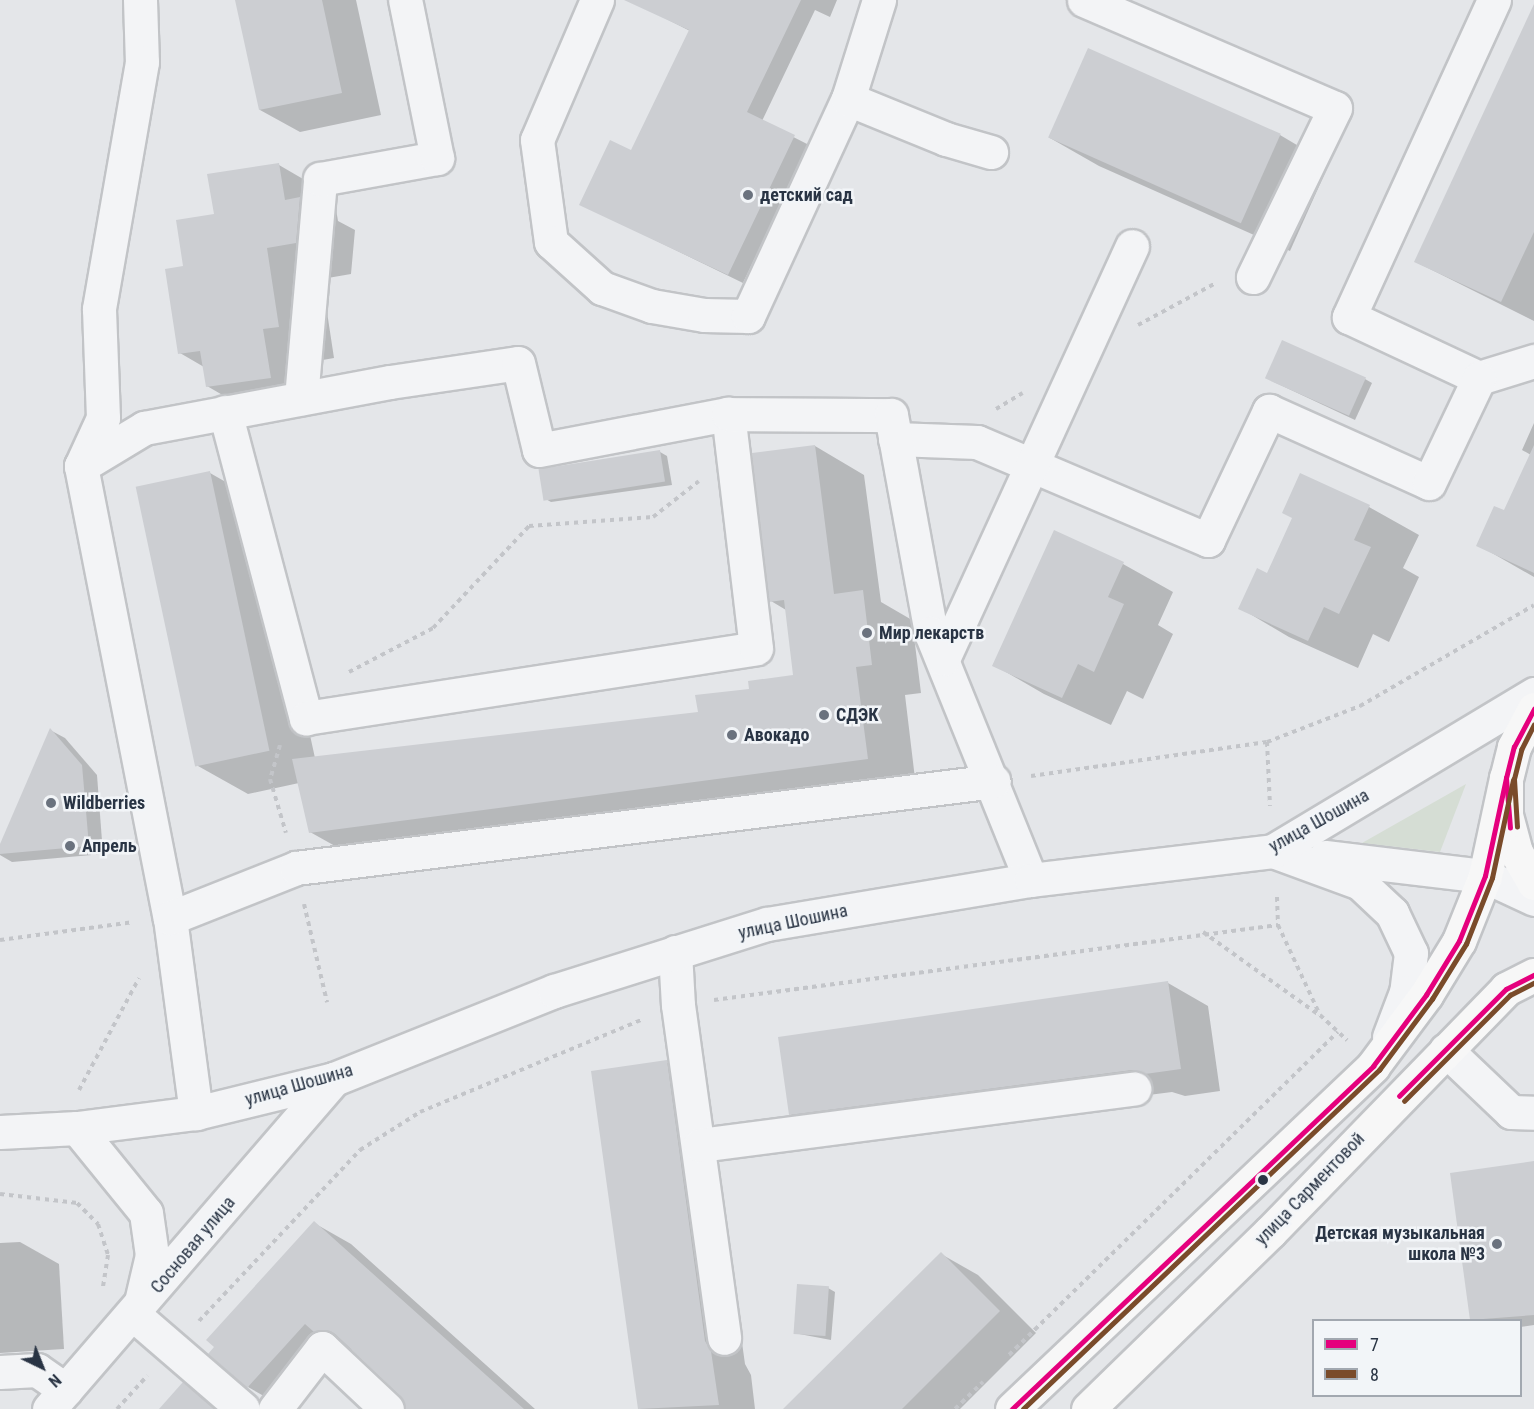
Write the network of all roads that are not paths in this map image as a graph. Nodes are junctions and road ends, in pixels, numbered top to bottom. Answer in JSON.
{"nodes":[{"id":1,"x":140,"y":0,"type":"edge"},
{"id":2,"x":405,"y":0,"type":"edge"},
{"id":3,"x":597,"y":0,"type":"edge"},
{"id":4,"x":879,"y":0,"type":"edge"},
{"id":5,"x":1084,"y":0,"type":"edge"},
{"id":6,"x":1494,"y":0,"type":"edge"},
{"id":7,"x":848,"y":99,"type":"junction"},
{"id":8,"x":991,"y":152,"type":"dead end"},
{"id":9,"x":1132,"y":246,"type":"dead end"},
{"id":10,"x":1253,"y":277,"type":"dead end"},
{"id":11,"x":1534,"y":361,"type":"edge"},
{"id":12,"x":1479,"y":378,"type":"junction"},
{"id":13,"x":301,"y":398,"type":"junction"},
{"id":14,"x":225,"y":412,"type":"junction"},
{"id":15,"x":728,"y":414,"type":"junction"},
{"id":16,"x":895,"y":439,"type":"junction"},
{"id":17,"x":81,"y":466,"type":"junction"},
{"id":18,"x":1032,"y":466,"type":"junction"},
{"id":19,"x":943,"y":659,"type":"junction"},
{"id":20,"x":1534,"y":694,"type":"edge"},
{"id":21,"x":1534,"y":709,"type":"edge"},
{"id":22,"x":1506,"y":778,"type":"junction"},
{"id":23,"x":994,"y":781,"type":"junction"},
{"id":24,"x":1273,"y":851,"type":"junction"},
{"id":25,"x":1485,"y":876,"type":"junction"},
{"id":26,"x":1031,"y":880,"type":"junction"},
{"id":27,"x":1534,"y":883,"type":"edge"},
{"id":28,"x":1534,"y":899,"type":"edge"},
{"id":29,"x":170,"y":918,"type":"junction"},
{"id":30,"x":675,"y":952,"type":"junction"},
{"id":31,"x":1534,"y":975,"type":"edge"},
{"id":32,"x":1446,"y":1050,"type":"junction"},
{"id":33,"x":1372,"y":1066,"type":"junction"},
{"id":34,"x":334,"y":1079,"type":"junction"},
{"id":35,"x":1134,"y":1089,"type":"dead end"},
{"id":36,"x":196,"y":1113,"type":"junction"},
{"id":37,"x":1534,"y":1113,"type":"edge"},
{"id":38,"x":76,"y":1114,"type":"junction"},
{"id":39,"x":0,"y":1132,"type":"edge"},
{"id":40,"x":700,"y":1145,"type":"junction"},
{"id":41,"x":137,"y":1310,"type":"junction"},
{"id":42,"x":724,"y":1338,"type":"dead end"},
{"id":43,"x":0,"y":1372,"type":"edge"},
{"id":44,"x":58,"y":1399,"type":"edge"},
{"id":45,"x":243,"y":1409,"type":"edge"},
{"id":46,"x":275,"y":1409,"type":"edge"},
{"id":47,"x":387,"y":1409,"type":"edge"},
{"id":48,"x":1012,"y":1409,"type":"edge"},
{"id":49,"x":1088,"y":1409,"type":"edge"}],
"edges":[{"from":1,"to":17,"type":"street"},
{"from":2,"to":13,"type":"street"},
{"from":3,"to":7,"type":"street"},
{"from":4,"to":7,"type":"street"},
{"from":5,"to":10,"type":"street"},
{"from":6,"to":12,"type":"street"},
{"from":7,"to":8,"type":"street"},
{"from":9,"to":18,"type":"street"},
{"from":11,"to":12,"type":"street"},
{"from":12,"to":18,"type":"street"},
{"from":13,"to":14,"type":"street"},
{"from":13,"to":15,"type":"street"},
{"from":14,"to":15,"type":"street"},
{"from":14,"to":17,"type":"street"},
{"from":15,"to":16,"type":"street"},
{"from":16,"to":18,"type":"street"},
{"from":16,"to":19,"type":"street"},
{"from":17,"to":29,"type":"street"},
{"from":18,"to":19,"type":"street"},
{"from":19,"to":23,"type":"street"},
{"from":20,"to":24,"type":"street","name":"улица Шошина"},
{"from":21,"to":22,"type":"main road"},
{"from":22,"to":25,"type":"main road"},
{"from":22,"to":27,"type":"main road"},
{"from":23,"to":26,"type":"street"},
{"from":23,"to":29,"type":"street"},
{"from":24,"to":25,"type":"street"},
{"from":24,"to":26,"type":"street","name":"улица Шошина"},
{"from":24,"to":33,"type":"street"},
{"from":25,"to":28,"type":"street"},
{"from":25,"to":33,"type":"main road"},
{"from":26,"to":30,"type":"street","name":"улица Шошина"},
{"from":29,"to":36,"type":"street"},
{"from":30,"to":34,"type":"street","name":"улица Шошина"},
{"from":30,"to":40,"type":"street"},
{"from":31,"to":32,"type":"main road","name":"улица Сарментовой"},
{"from":32,"to":37,"type":"street"},
{"from":32,"to":49,"type":"main road","name":"улица Сарментовой"},
{"from":33,"to":48,"type":"main road"},
{"from":34,"to":36,"type":"street","name":"улица Шошина"},
{"from":34,"to":41,"type":"street","name":"Сосновая улица"},
{"from":35,"to":40,"type":"street"},
{"from":36,"to":38,"type":"street","name":"улица Шошина"},
{"from":38,"to":39,"type":"street","name":"улица Шошина"},
{"from":38,"to":41,"type":"street"},
{"from":40,"to":42,"type":"street"},
{"from":41,"to":44,"type":"street","name":"Сосновая улица"},
{"from":41,"to":45,"type":"street"},
{"from":43,"to":44,"type":"street"},
{"from":46,"to":47,"type":"street"}]}
